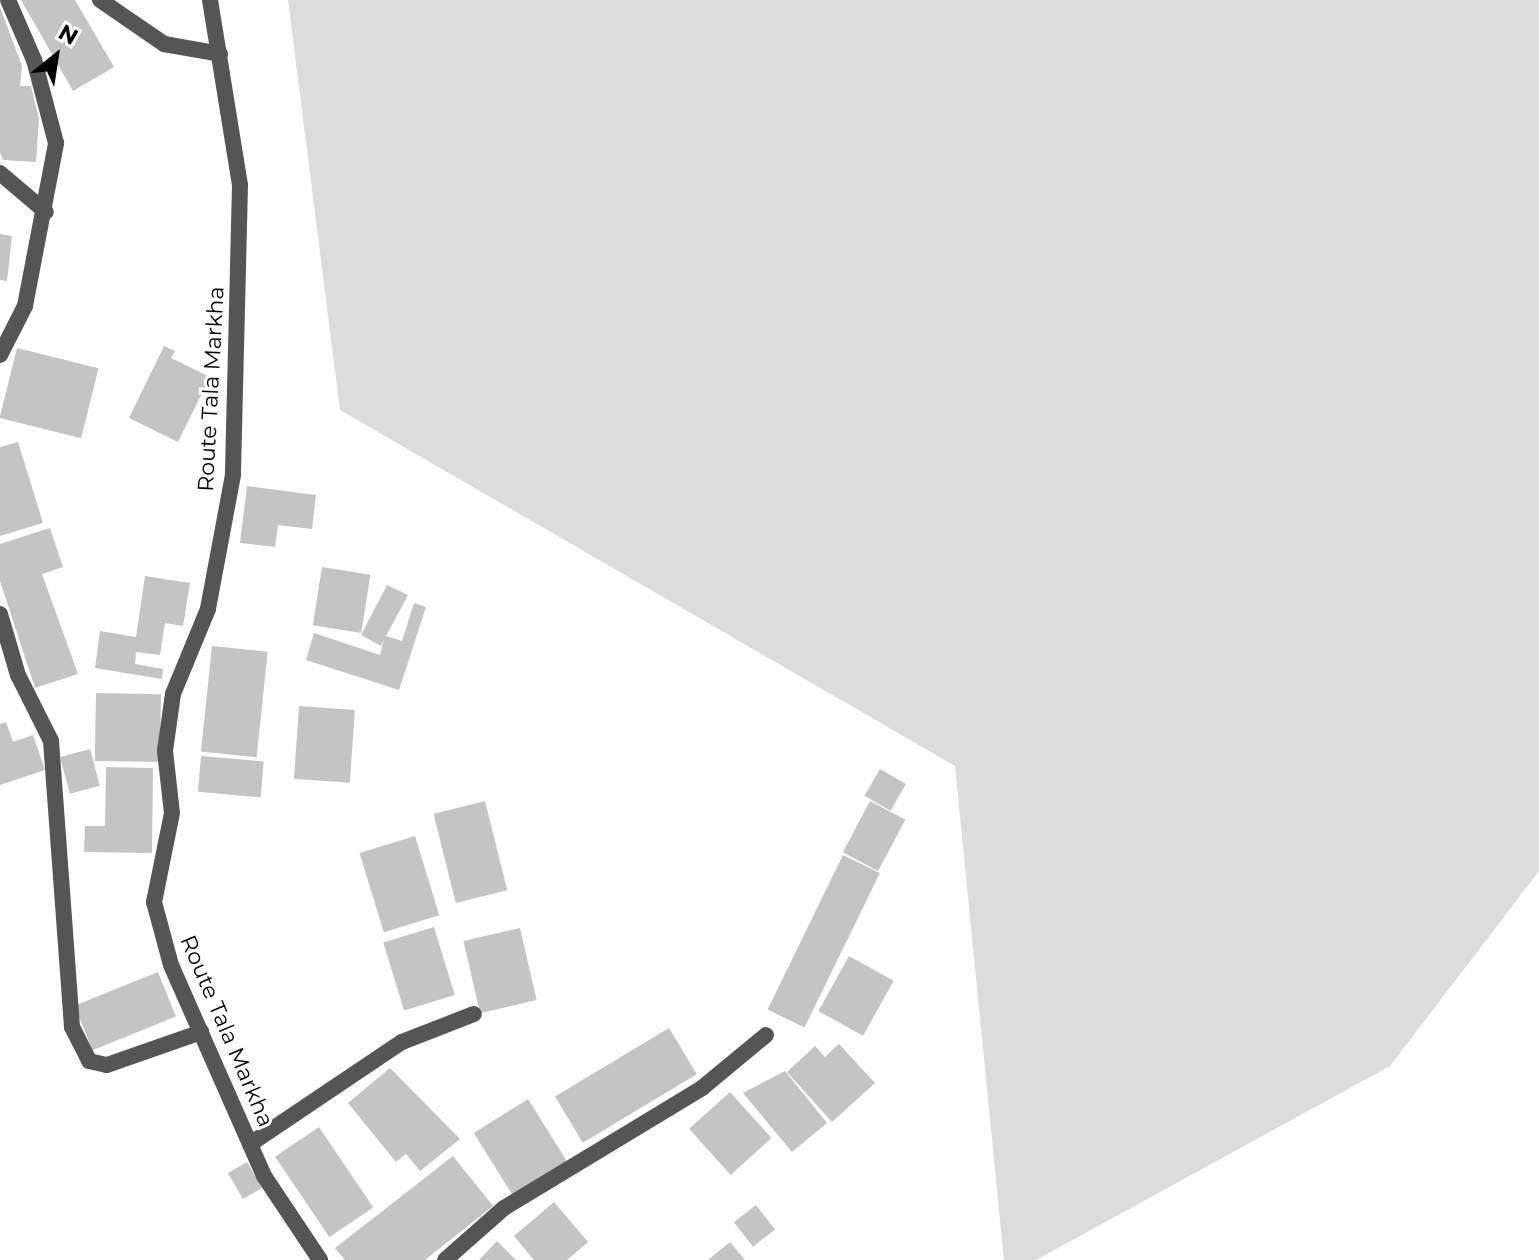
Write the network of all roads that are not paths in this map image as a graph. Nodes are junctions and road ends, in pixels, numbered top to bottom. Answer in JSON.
{"nodes":[{"id":1,"x":8,"y":0,"type":"edge"},
{"id":2,"x":100,"y":0,"type":"edge"},
{"id":3,"x":210,"y":0,"type":"edge"},
{"id":4,"x":220,"y":54,"type":"junction"},
{"id":5,"x":0,"y":173,"type":"edge"},
{"id":6,"x":46,"y":212,"type":"junction"},
{"id":7,"x":0,"y":355,"type":"edge"},
{"id":8,"x":0,"y":614,"type":"edge"},
{"id":9,"x":474,"y":1014,"type":"dead end"},
{"id":10,"x":201,"y":1032,"type":"junction"},
{"id":11,"x":766,"y":1035,"type":"dead end"},
{"id":12,"x":250,"y":1144,"type":"junction"},
{"id":13,"x":320,"y":1260,"type":"edge"},
{"id":14,"x":445,"y":1260,"type":"edge"}],
"edges":[{"from":1,"to":6,"type":"street"},
{"from":2,"to":4,"type":"street"},
{"from":3,"to":4,"type":"street","name":"Route Tala Markha"},
{"from":4,"to":10,"type":"street","name":"Route Tala Markha"},
{"from":5,"to":6,"type":"street"},
{"from":6,"to":7,"type":"street"},
{"from":8,"to":10,"type":"street"},
{"from":9,"to":12,"type":"street"},
{"from":10,"to":12,"type":"street","name":"Route Tala Markha"},
{"from":11,"to":14,"type":"street"},
{"from":12,"to":13,"type":"street","name":"Route Tala Markha"}]}
